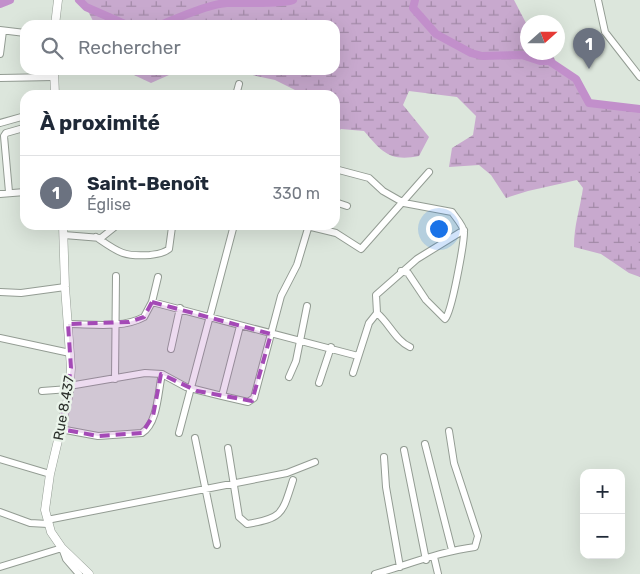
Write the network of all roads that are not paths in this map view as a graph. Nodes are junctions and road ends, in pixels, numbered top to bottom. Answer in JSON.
{"nodes":[{"id":1,"x":58,"y":0,"type":"edge"},
{"id":2,"x":598,"y":0,"type":"edge"},
{"id":3,"x":56,"y":20,"type":"edge"},
{"id":4,"x":2,"y":30,"type":"edge"},
{"id":5,"x":20,"y":32,"type":"edge"},
{"id":6,"x":0,"y":54,"type":"edge"},
{"id":7,"x":40,"y":75,"type":"edge"},
{"id":8,"x":54,"y":75,"type":"edge"},
{"id":9,"x":640,"y":77,"type":"edge"},
{"id":10,"x":0,"y":78,"type":"edge"},
{"id":11,"x":240,"y":84,"type":"dead end"},
{"id":12,"x":55,"y":90,"type":"edge"},
{"id":13,"x":238,"y":90,"type":"edge"},
{"id":14,"x":20,"y":118,"type":"edge"},
{"id":15,"x":0,"y":124,"type":"edge"},
{"id":16,"x":20,"y":129,"type":"edge"},
{"id":17,"x":340,"y":170,"type":"edge"},
{"id":18,"x":429,"y":172,"type":"dead end"},
{"id":19,"x":9,"y":192,"type":"junction"},
{"id":20,"x":20,"y":192,"type":"edge"},
{"id":21,"x":0,"y":194,"type":"edge"},
{"id":22,"x":404,"y":203,"type":"junction"},
{"id":23,"x":340,"y":204,"type":"edge"},
{"id":24,"x":347,"y":206,"type":"dead end"},
{"id":25,"x":64,"y":230,"type":"edge"},
{"id":26,"x":112,"y":230,"type":"edge"},
{"id":27,"x":172,"y":230,"type":"edge"},
{"id":28,"x":233,"y":230,"type":"edge"},
{"id":29,"x":305,"y":230,"type":"edge"},
{"id":30,"x":323,"y":230,"type":"edge"},
{"id":31,"x":464,"y":230,"type":"junction"},
{"id":32,"x":64,"y":234,"type":"junction"},
{"id":33,"x":96,"y":237,"type":"junction"},
{"id":34,"x":401,"y":271,"type":"junction"},
{"id":35,"x":116,"y":276,"type":"dead end"},
{"id":36,"x":158,"y":277,"type":"dead end"},
{"id":37,"x":64,"y":287,"type":"junction"},
{"id":38,"x":0,"y":292,"type":"edge"},
{"id":39,"x":152,"y":302,"type":"junction"},
{"id":40,"x":307,"y":306,"type":"dead end"},
{"id":41,"x":180,"y":308,"type":"junction"},
{"id":42,"x":377,"y":313,"type":"junction"},
{"id":43,"x":211,"y":317,"type":"junction"},
{"id":44,"x":68,"y":324,"type":"junction"},
{"id":45,"x":115,"y":324,"type":"junction"},
{"id":46,"x":240,"y":326,"type":"junction"},
{"id":47,"x":271,"y":334,"type":"junction"},
{"id":48,"x":0,"y":338,"type":"edge"},
{"id":49,"x":300,"y":340,"type":"junction"},
{"id":50,"x":331,"y":347,"type":"junction"},
{"id":51,"x":410,"y":347,"type":"dead end"},
{"id":52,"x":170,"y":349,"type":"dead end"},
{"id":53,"x":70,"y":353,"type":"junction"},
{"id":54,"x":358,"y":356,"type":"junction"},
{"id":55,"x":353,"y":373,"type":"dead end"},
{"id":56,"x":162,"y":374,"type":"junction"},
{"id":57,"x":289,"y":377,"type":"dead end"},
{"id":58,"x":115,"y":379,"type":"junction"},
{"id":59,"x":319,"y":383,"type":"dead end"},
{"id":60,"x":69,"y":388,"type":"junction"},
{"id":61,"x":192,"y":389,"type":"junction"},
{"id":62,"x":42,"y":391,"type":"dead end"},
{"id":63,"x":222,"y":396,"type":"junction"},
{"id":64,"x":60,"y":429,"type":"junction"},
{"id":65,"x":449,"y":431,"type":"dead end"},
{"id":66,"x":180,"y":433,"type":"dead end"},
{"id":67,"x":195,"y":438,"type":"dead end"},
{"id":68,"x":425,"y":444,"type":"dead end"},
{"id":69,"x":228,"y":448,"type":"dead end"},
{"id":70,"x":404,"y":450,"type":"dead end"},
{"id":71,"x":384,"y":457,"type":"dead end"},
{"id":72,"x":0,"y":459,"type":"edge"},
{"id":73,"x":315,"y":462,"type":"dead end"},
{"id":74,"x":50,"y":474,"type":"junction"},
{"id":75,"x":292,"y":480,"type":"dead end"},
{"id":76,"x":233,"y":483,"type":"junction"},
{"id":77,"x":206,"y":488,"type":"junction"},
{"id":78,"x":0,"y":512,"type":"edge"},
{"id":79,"x":48,"y":522,"type":"junction"},
{"id":80,"x":216,"y":545,"type":"dead end"},
{"id":81,"x":62,"y":548,"type":"junction"},
{"id":82,"x":452,"y":550,"type":"junction"},
{"id":83,"x":434,"y":558,"type":"junction"},
{"id":84,"x":426,"y":560,"type":"junction"},
{"id":85,"x":0,"y":567,"type":"edge"},
{"id":86,"x":397,"y":570,"type":"edge"},
{"id":87,"x":79,"y":574,"type":"edge"},
{"id":88,"x":89,"y":574,"type":"edge"},
{"id":89,"x":375,"y":574,"type":"edge"},
{"id":90,"x":438,"y":574,"type":"edge"}],
"edges":[{"from":1,"to":3,"type":"main road"},
{"from":2,"to":9,"type":"street"},
{"from":4,"to":5,"type":"street"},
{"from":4,"to":6,"type":"street"},
{"from":7,"to":10,"type":"street"},
{"from":8,"to":12,"type":"main road"},
{"from":11,"to":13,"type":"street"},
{"from":14,"to":15,"type":"street"},
{"from":16,"to":19,"type":"street"},
{"from":17,"to":22,"type":"street"},
{"from":18,"to":22,"type":"street"},
{"from":19,"to":20,"type":"street"},
{"from":19,"to":21,"type":"street"},
{"from":22,"to":30,"type":"street"},
{"from":22,"to":31,"type":"street"},
{"from":23,"to":24,"type":"street"},
{"from":25,"to":32,"type":"main road","name":"Rue 8.437"},
{"from":26,"to":33,"type":"street"},
{"from":27,"to":33,"type":"street"},
{"from":28,"to":43,"type":"street"},
{"from":29,"to":47,"type":"street"},
{"from":31,"to":34,"type":"street"},
{"from":31,"to":34,"type":"street"},
{"from":32,"to":33,"type":"street"},
{"from":32,"to":37,"type":"main road","name":"Rue 8.437"},
{"from":34,"to":42,"type":"street"},
{"from":35,"to":45,"type":"street"},
{"from":36,"to":39,"type":"street"},
{"from":37,"to":38,"type":"street"},
{"from":37,"to":44,"type":"main road","name":"Rue 8.437"},
{"from":39,"to":41,"type":"street"},
{"from":39,"to":45,"type":"street"},
{"from":40,"to":49,"type":"street"},
{"from":41,"to":43,"type":"street"},
{"from":41,"to":52,"type":"street"},
{"from":42,"to":51,"type":"street"},
{"from":42,"to":54,"type":"street"},
{"from":43,"to":46,"type":"street"},
{"from":43,"to":61,"type":"street"},
{"from":44,"to":45,"type":"street"},
{"from":44,"to":53,"type":"main road","name":"Rue 8.437"},
{"from":45,"to":58,"type":"street"},
{"from":46,"to":47,"type":"street"},
{"from":46,"to":63,"type":"street"},
{"from":47,"to":49,"type":"street"},
{"from":47,"to":63,"type":"street"},
{"from":48,"to":53,"type":"street"},
{"from":49,"to":50,"type":"street"},
{"from":49,"to":57,"type":"street"},
{"from":50,"to":54,"type":"street"},
{"from":50,"to":59,"type":"street"},
{"from":53,"to":60,"type":"main road","name":"Rue 8.437"},
{"from":54,"to":55,"type":"street"},
{"from":56,"to":58,"type":"street"},
{"from":56,"to":61,"type":"street"},
{"from":56,"to":64,"type":"street"},
{"from":58,"to":60,"type":"street"},
{"from":60,"to":62,"type":"street"},
{"from":60,"to":64,"type":"main road","name":"Rue 8.437"},
{"from":61,"to":63,"type":"street"},
{"from":61,"to":66,"type":"street"},
{"from":64,"to":74,"type":"main road","name":"Rue 8.437"},
{"from":65,"to":82,"type":"street"},
{"from":67,"to":77,"type":"street"},
{"from":68,"to":82,"type":"street"},
{"from":69,"to":76,"type":"street"},
{"from":70,"to":84,"type":"street"},
{"from":71,"to":86,"type":"street"},
{"from":72,"to":74,"type":"street"},
{"from":73,"to":76,"type":"street"},
{"from":74,"to":79,"type":"main road","name":"Rue 8.437"},
{"from":75,"to":76,"type":"street"},
{"from":76,"to":77,"type":"street"},
{"from":77,"to":79,"type":"street"},
{"from":77,"to":80,"type":"street"},
{"from":78,"to":79,"type":"street"},
{"from":79,"to":81,"type":"main road","name":"Rue 8.437"},
{"from":81,"to":85,"type":"street"},
{"from":81,"to":87,"type":"street"},
{"from":81,"to":88,"type":"main road","name":"Rue 8.437"},
{"from":82,"to":83,"type":"street"},
{"from":83,"to":84,"type":"street"},
{"from":83,"to":90,"type":"street"},
{"from":84,"to":86,"type":"street"},
{"from":86,"to":89,"type":"street"}]}
